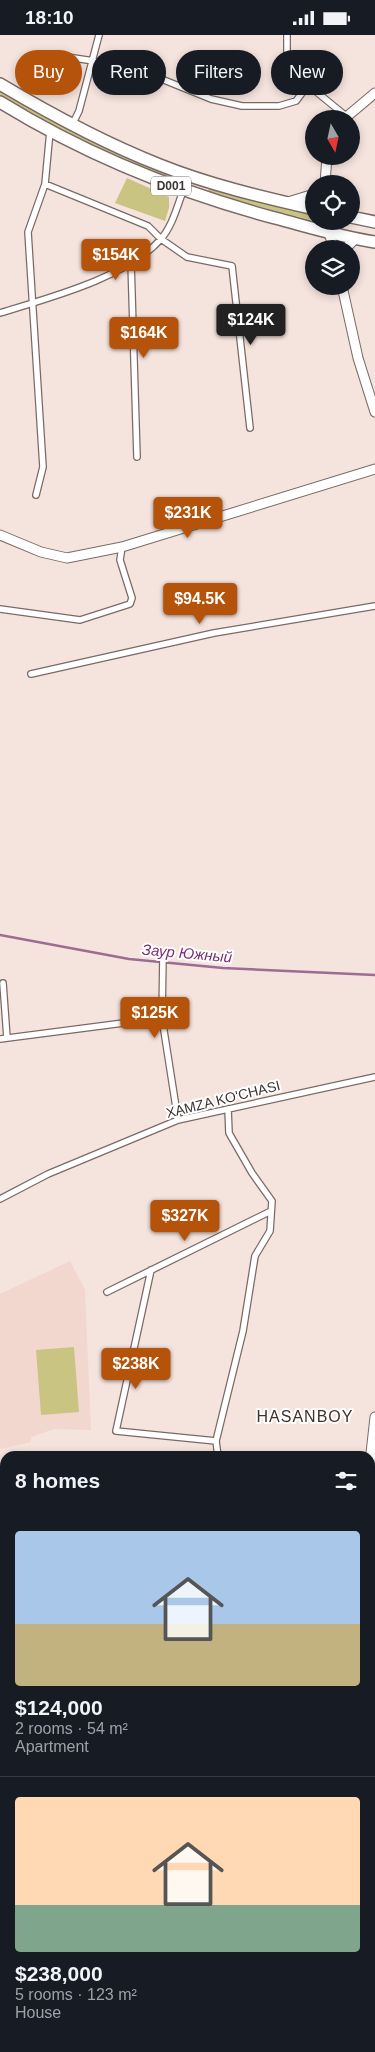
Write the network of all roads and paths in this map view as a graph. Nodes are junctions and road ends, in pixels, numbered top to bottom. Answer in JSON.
{"nodes":[{"id":1,"x":99,"y":35,"type":"edge"},
{"id":2,"x":287,"y":35,"type":"edge"},
{"id":3,"x":96,"y":50,"type":"edge"},
{"id":4,"x":287,"y":50,"type":"edge"},
{"id":5,"x":92,"y":68,"type":"edge"},
{"id":6,"x":166,"y":81,"type":"edge"},
{"id":7,"x":0,"y":84,"type":"edge"},
{"id":8,"x":375,"y":93,"type":"edge"},
{"id":9,"x":300,"y":95,"type":"edge"},
{"id":10,"x":320,"y":95,"type":"edge"},
{"id":11,"x":0,"y":103,"type":"edge"},
{"id":12,"x":337,"y":110,"type":"edge"},
{"id":13,"x":354,"y":110,"type":"edge"},
{"id":14,"x":72,"y":125,"type":"junction"},
{"id":15,"x":50,"y":131,"type":"junction"},
{"id":16,"x":200,"y":179,"type":"junction"},
{"id":17,"x":45,"y":184,"type":"junction"},
{"id":18,"x":188,"y":193,"type":"junction"},
{"id":19,"x":305,"y":198,"type":"edge"},
{"id":20,"x":283,"y":202,"type":"junction"},
{"id":21,"x":305,"y":207,"type":"edge"},
{"id":22,"x":360,"y":219,"type":"edge"},
{"id":23,"x":375,"y":222,"type":"edge"},
{"id":24,"x":330,"y":230,"type":"edge"},
{"id":25,"x":329,"y":233,"type":"junction"},
{"id":26,"x":161,"y":239,"type":"junction"},
{"id":27,"x":355,"y":239,"type":"joint"},
{"id":28,"x":331,"y":240,"type":"edge"},
{"id":29,"x":375,"y":242,"type":"edge"},
{"id":30,"x":131,"y":262,"type":"junction"},
{"id":31,"x":344,"y":295,"type":"edge"},
{"id":32,"x":32,"y":303,"type":"junction"},
{"id":33,"x":0,"y":313,"type":"edge"},
{"id":34,"x":375,"y":412,"type":"edge"},
{"id":35,"x":250,"y":428,"type":"dead end"},
{"id":36,"x":137,"y":457,"type":"dead end"},
{"id":37,"x":375,"y":469,"type":"edge"},
{"id":38,"x":36,"y":495,"type":"dead end"},
{"id":39,"x":0,"y":535,"type":"edge"},
{"id":40,"x":122,"y":547,"type":"junction"},
{"id":41,"x":375,"y":606,"type":"edge"},
{"id":42,"x":0,"y":609,"type":"edge"},
{"id":43,"x":32,"y":674,"type":"dead end"},
{"id":44,"x":163,"y":955,"type":"dead end"},
{"id":45,"x":3,"y":983,"type":"dead end"},
{"id":46,"x":162,"y":1017,"type":"junction"},
{"id":47,"x":7,"y":1038,"type":"junction"},
{"id":48,"x":0,"y":1039,"type":"edge"},
{"id":49,"x":375,"y":1077,"type":"edge"},
{"id":50,"x":228,"y":1109,"type":"junction"},
{"id":51,"x":178,"y":1120,"type":"junction"},
{"id":52,"x":0,"y":1199,"type":"edge"},
{"id":53,"x":272,"y":1211,"type":"junction"},
{"id":54,"x":151,"y":1270,"type":"junction"},
{"id":55,"x":107,"y":1291,"type":"dead end"},
{"id":56,"x":375,"y":1417,"type":"edge"},
{"id":57,"x":216,"y":1441,"type":"junction"},
{"id":58,"x":217,"y":1451,"type":"edge"},
{"id":59,"x":371,"y":1451,"type":"edge"}],
"edges":[{"from":1,"to":3,"type":"street"},
{"from":2,"to":4,"type":"street"},
{"from":5,"to":14,"type":"street"},
{"from":6,"to":9,"type":"street"},
{"from":7,"to":14,"type":"highway","number":"D001"},
{"from":8,"to":13,"type":"street"},
{"from":10,"to":12,"type":"street"},
{"from":11,"to":15,"type":"highway","number":"D001"},
{"from":14,"to":16,"type":"highway","number":"D001"},
{"from":15,"to":17,"type":"street"},
{"from":15,"to":18,"type":"highway","number":"D001"},
{"from":16,"to":18,"type":"highway"},
{"from":16,"to":20,"type":"highway","number":"D001"},
{"from":17,"to":26,"type":"street"},
{"from":17,"to":32,"type":"street"},
{"from":18,"to":25,"type":"highway","number":"D001"},
{"from":18,"to":26,"type":"street"},
{"from":19,"to":20,"type":"street"},
{"from":20,"to":21,"type":"highway","number":"D001"},
{"from":22,"to":23,"type":"highway"},
{"from":24,"to":25,"type":"street"},
{"from":25,"to":27,"type":"highway","number":"D001"},
{"from":25,"to":28,"type":"street"},
{"from":26,"to":30,"type":"street"},
{"from":26,"to":35,"type":"street"},
{"from":27,"to":29,"type":"highway","number":"D001"},
{"from":30,"to":32,"type":"street"},
{"from":30,"to":36,"type":"street"},
{"from":31,"to":34,"type":"street"},
{"from":32,"to":33,"type":"street"},
{"from":32,"to":38,"type":"street"},
{"from":37,"to":40,"type":"street"},
{"from":39,"to":40,"type":"street"},
{"from":40,"to":42,"type":"street"},
{"from":41,"to":43,"type":"street"},
{"from":44,"to":46,"type":"street"},
{"from":45,"to":47,"type":"street"},
{"from":46,"to":47,"type":"street"},
{"from":46,"to":51,"type":"street"},
{"from":47,"to":48,"type":"street"},
{"from":49,"to":50,"type":"street","name":"XAMZA KO'CHASI"},
{"from":50,"to":51,"type":"street","name":"XAMZA KO'CHASI"},
{"from":50,"to":53,"type":"street"},
{"from":51,"to":52,"type":"street","name":"XAMZA KO'CHASI"},
{"from":53,"to":54,"type":"street"},
{"from":53,"to":57,"type":"street"},
{"from":54,"to":55,"type":"street"},
{"from":54,"to":57,"type":"street"},
{"from":56,"to":59,"type":"street"},
{"from":57,"to":58,"type":"street"}]}
